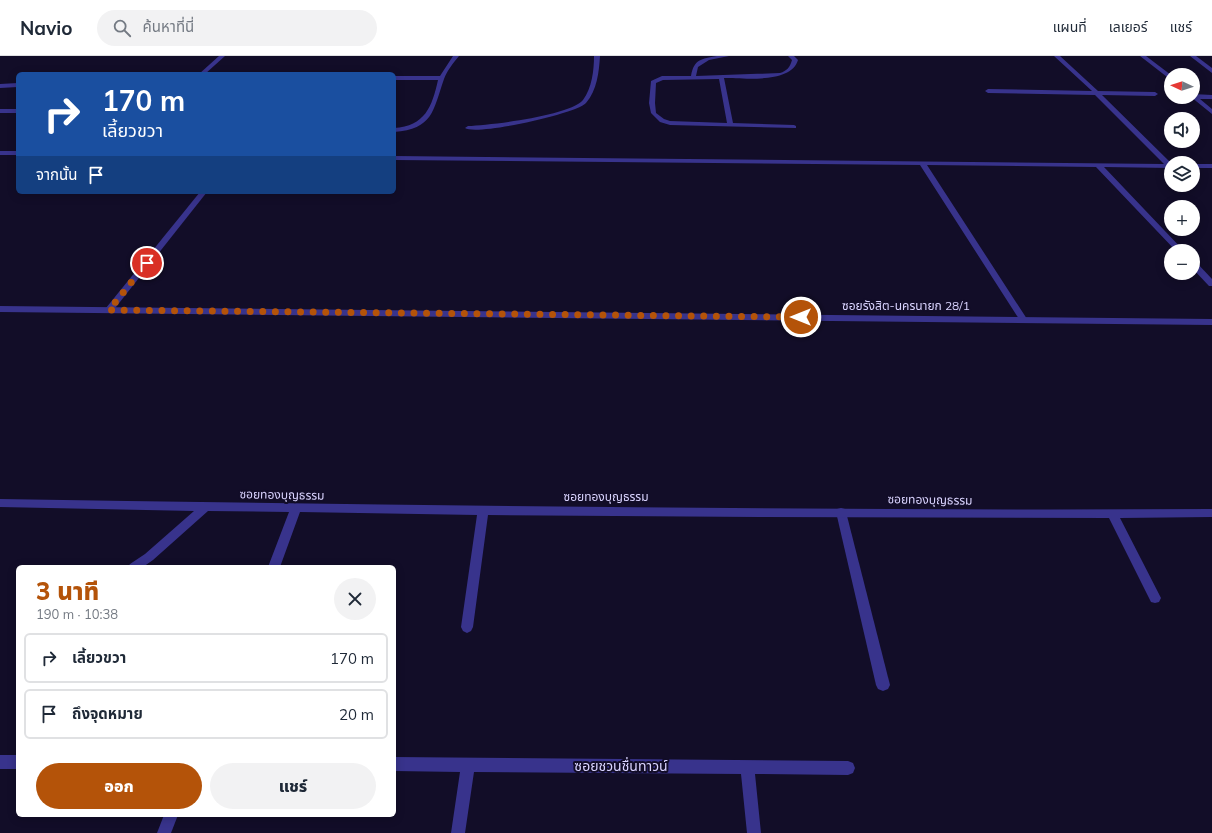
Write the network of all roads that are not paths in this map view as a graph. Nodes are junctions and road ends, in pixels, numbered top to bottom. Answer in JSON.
{"nodes":[{"id":1,"x":222,"y":56,"type":"edge"},
{"id":2,"x":456,"y":56,"type":"edge"},
{"id":3,"x":598,"y":56,"type":"edge"},
{"id":4,"x":726,"y":56,"type":"edge"},
{"id":5,"x":791,"y":56,"type":"edge"},
{"id":6,"x":1058,"y":56,"type":"edge"},
{"id":7,"x":1143,"y":56,"type":"edge"},
{"id":8,"x":1193,"y":56,"type":"edge"},
{"id":9,"x":1212,"y":71,"type":"edge"},
{"id":10,"x":204,"y":72,"type":"edge"},
{"id":11,"x":1164,"y":72,"type":"edge"},
{"id":12,"x":693,"y":77,"type":"junction"},
{"id":13,"x":721,"y":77,"type":"junction"},
{"id":14,"x":396,"y":78,"type":"edge"},
{"id":15,"x":441,"y":78,"type":"junction"},
{"id":16,"x":0,"y":86,"type":"edge"},
{"id":17,"x":16,"y":86,"type":"edge"},
{"id":18,"x":988,"y":91,"type":"dead end"},
{"id":19,"x":1097,"y":93,"type":"junction"},
{"id":20,"x":1155,"y":94,"type":"dead end"},
{"id":21,"x":1200,"y":97,"type":"edge"},
{"id":22,"x":1212,"y":97,"type":"edge"},
{"id":23,"x":1200,"y":103,"type":"edge"},
{"id":24,"x":0,"y":110,"type":"edge"},
{"id":25,"x":16,"y":111,"type":"edge"},
{"id":26,"x":1212,"y":112,"type":"edge"},
{"id":27,"x":730,"y":125,"type":"junction"},
{"id":28,"x":794,"y":127,"type":"dead end"},
{"id":29,"x":468,"y":128,"type":"dead end"},
{"id":30,"x":396,"y":130,"type":"edge"},
{"id":31,"x":0,"y":153,"type":"edge"},
{"id":32,"x":16,"y":153,"type":"edge"},
{"id":33,"x":396,"y":158,"type":"edge"},
{"id":34,"x":1164,"y":160,"type":"edge"},
{"id":35,"x":922,"y":163,"type":"junction"},
{"id":36,"x":1098,"y":166,"type":"junction"},
{"id":37,"x":1164,"y":166,"type":"edge"},
{"id":38,"x":1200,"y":166,"type":"edge"},
{"id":39,"x":1212,"y":166,"type":"edge"},
{"id":40,"x":202,"y":194,"type":"edge"},
{"id":41,"x":1173,"y":244,"type":"edge"},
{"id":42,"x":1200,"y":271,"type":"edge"},
{"id":43,"x":1212,"y":284,"type":"edge"},
{"id":44,"x":0,"y":310,"type":"edge"},
{"id":45,"x":109,"y":310,"type":"junction"},
{"id":46,"x":1023,"y":319,"type":"junction"},
{"id":47,"x":1212,"y":322,"type":"edge"},
{"id":48,"x":0,"y":503,"type":"edge"},
{"id":49,"x":205,"y":507,"type":"junction"},
{"id":50,"x":296,"y":508,"type":"junction"},
{"id":51,"x":483,"y":509,"type":"junction"},
{"id":52,"x":841,"y":512,"type":"junction"},
{"id":53,"x":1112,"y":513,"type":"junction"},
{"id":54,"x":1212,"y":513,"type":"edge"},
{"id":55,"x":137,"y":565,"type":"edge"},
{"id":56,"x":275,"y":565,"type":"edge"},
{"id":57,"x":1155,"y":598,"type":"dead end"},
{"id":58,"x":467,"y":627,"type":"dead end"},
{"id":59,"x":882,"y":685,"type":"dead end"},
{"id":60,"x":0,"y":762,"type":"edge"},
{"id":61,"x":16,"y":762,"type":"edge"},
{"id":62,"x":396,"y":764,"type":"edge"},
{"id":63,"x":468,"y":765,"type":"junction"},
{"id":64,"x":746,"y":767,"type":"junction"},
{"id":65,"x":848,"y":768,"type":"dead end"},
{"id":66,"x":170,"y":817,"type":"edge"},
{"id":67,"x":164,"y":833,"type":"edge"},
{"id":68,"x":458,"y":833,"type":"edge"},
{"id":69,"x":754,"y":833,"type":"edge"}],
"edges":[{"from":1,"to":10,"type":"street"},
{"from":2,"to":15,"type":"street"},
{"from":3,"to":29,"type":"street"},
{"from":4,"to":12,"type":"street"},
{"from":5,"to":13,"type":"street"},
{"from":6,"to":19,"type":"street"},
{"from":7,"to":11,"type":"street"},
{"from":8,"to":9,"type":"street"},
{"from":12,"to":13,"type":"street"},
{"from":12,"to":27,"type":"street"},
{"from":13,"to":27,"type":"street"},
{"from":14,"to":15,"type":"street"},
{"from":15,"to":30,"type":"street"},
{"from":16,"to":17,"type":"street"},
{"from":18,"to":19,"type":"street"},
{"from":19,"to":20,"type":"street"},
{"from":19,"to":34,"type":"street"},
{"from":21,"to":22,"type":"street"},
{"from":23,"to":26,"type":"street"},
{"from":24,"to":25,"type":"street"},
{"from":27,"to":28,"type":"street"},
{"from":31,"to":32,"type":"street"},
{"from":33,"to":35,"type":"street"},
{"from":35,"to":36,"type":"street"},
{"from":35,"to":46,"type":"street"},
{"from":36,"to":37,"type":"street"},
{"from":36,"to":41,"type":"street"},
{"from":38,"to":39,"type":"street"},
{"from":40,"to":45,"type":"street"},
{"from":42,"to":43,"type":"street"},
{"from":44,"to":45,"type":"street","name":"ซอยรังสิต-นครนายก 28/1"},
{"from":45,"to":46,"type":"street","name":"ซอยรังสิต-นครนายก 28/1"},
{"from":46,"to":47,"type":"street","name":"ซอยรังสิต-นครนายก 28/1"},
{"from":48,"to":49,"type":"street","name":"ซอยทองบุญธรรม"},
{"from":49,"to":50,"type":"street","name":"ซอยทองบุญธรรม"},
{"from":49,"to":55,"type":"street"},
{"from":50,"to":51,"type":"street","name":"ซอยทองบุญธรรม"},
{"from":50,"to":56,"type":"street"},
{"from":51,"to":52,"type":"street","name":"ซอยทองบุญธรรม"},
{"from":51,"to":58,"type":"street"},
{"from":52,"to":53,"type":"street","name":"ซอยทองบุญธรรม"},
{"from":52,"to":59,"type":"street"},
{"from":53,"to":54,"type":"street","name":"ซอยทองบุญธรรม"},
{"from":53,"to":57,"type":"street"},
{"from":60,"to":61,"type":"street"},
{"from":62,"to":63,"type":"street","name":"ซอยชวนชื่นทาวน์"},
{"from":63,"to":64,"type":"street","name":"ซอยชวนชื่นทาวน์"},
{"from":63,"to":68,"type":"street"},
{"from":64,"to":65,"type":"street","name":"ซอยชวนชื่นทาวน์"},
{"from":64,"to":69,"type":"street"},
{"from":66,"to":67,"type":"street"}]}
